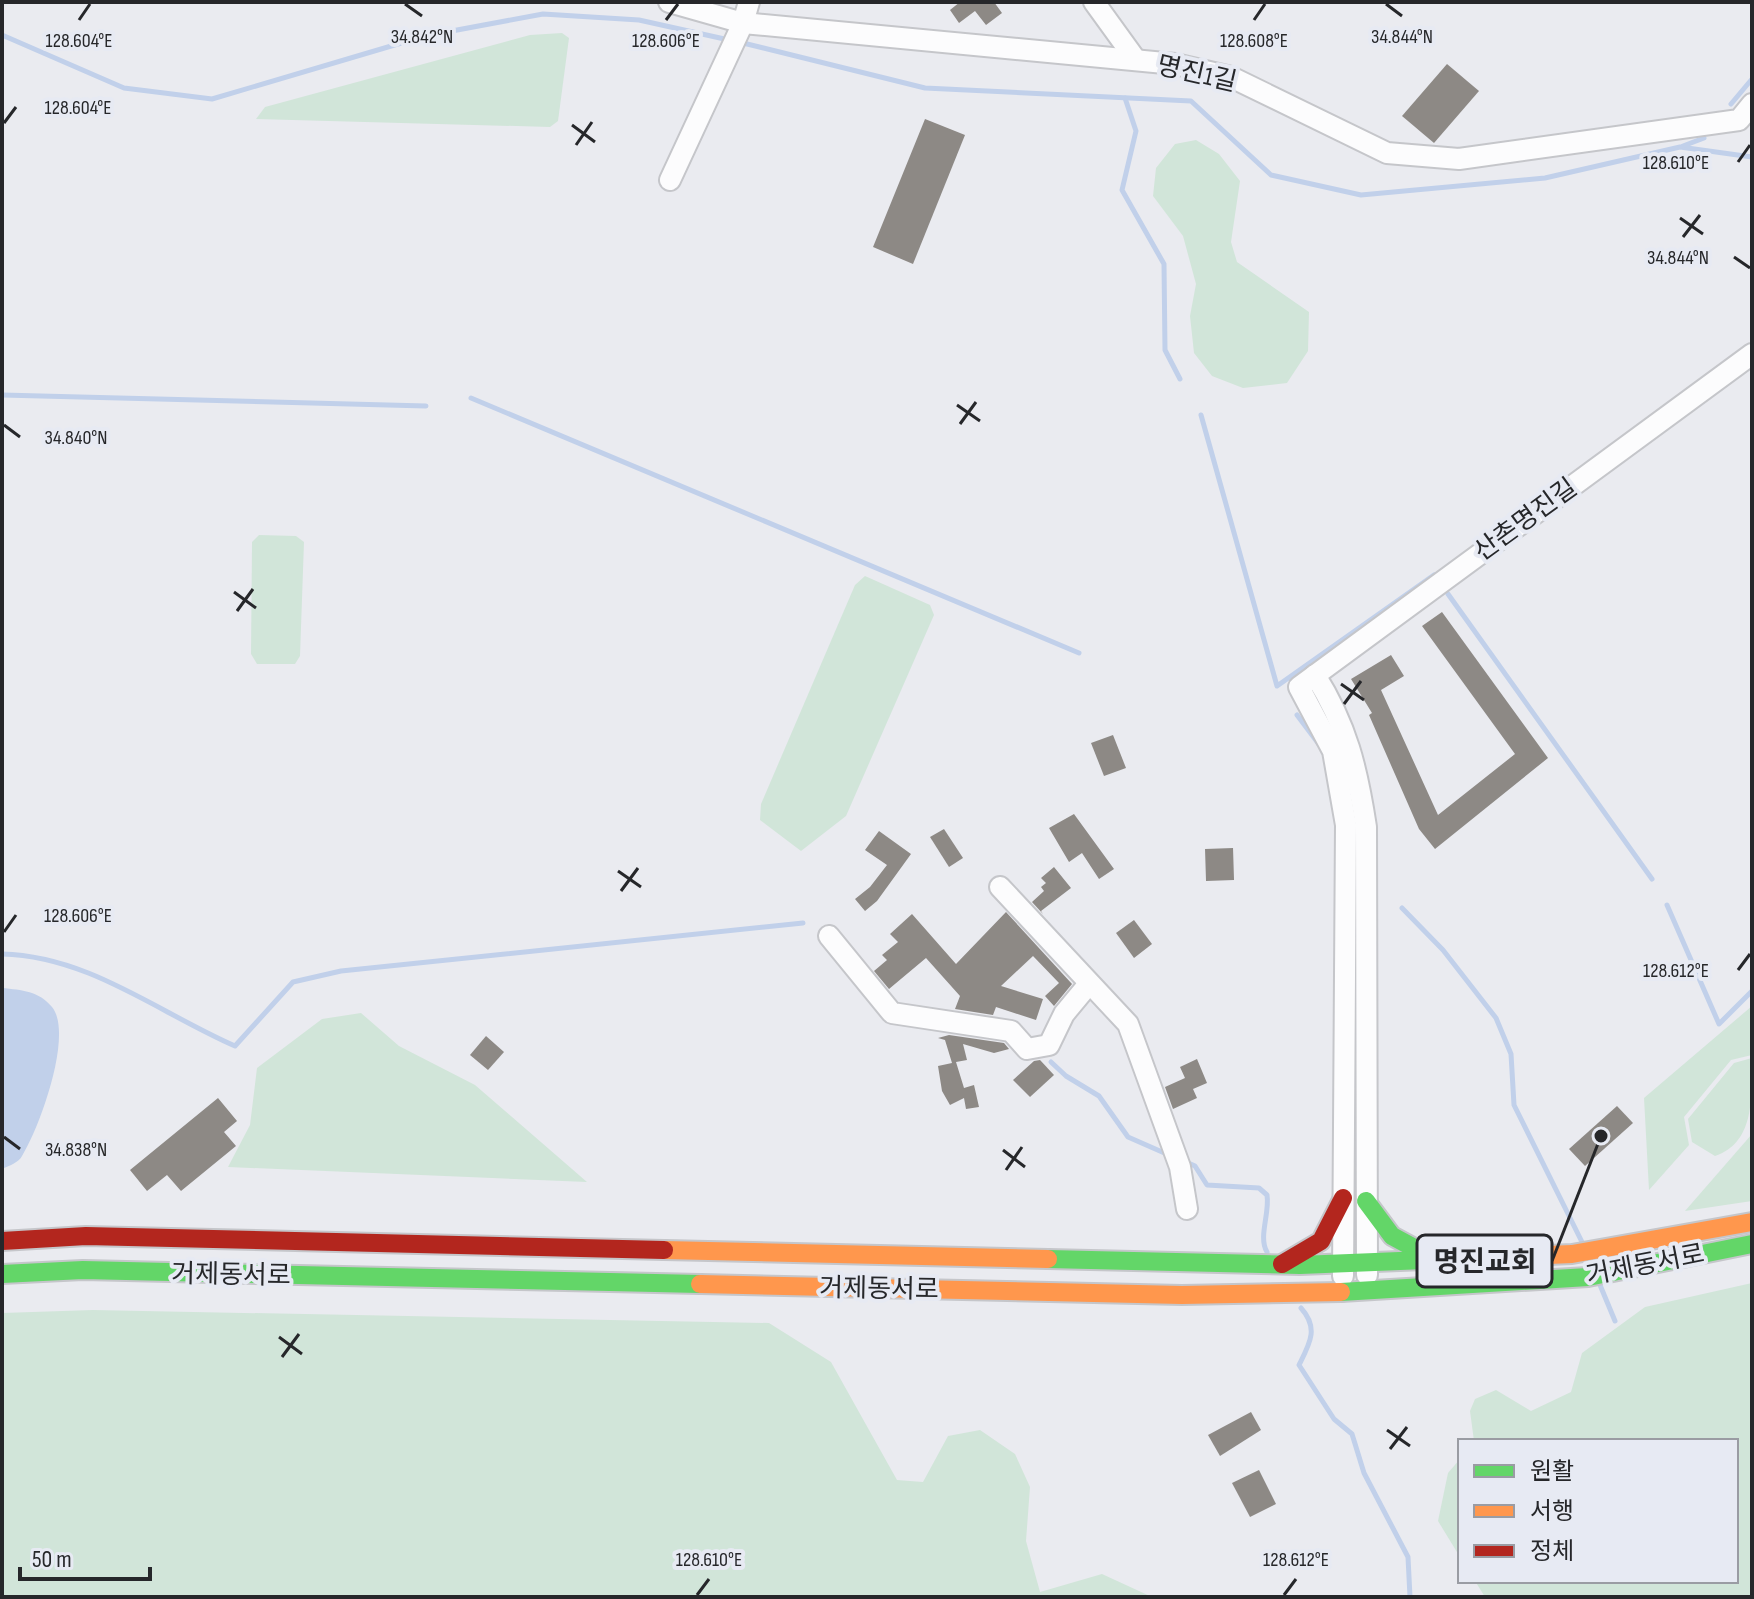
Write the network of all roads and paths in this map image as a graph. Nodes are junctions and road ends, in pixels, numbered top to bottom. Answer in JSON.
{"nodes":[{"id":1,"x":669,"y":2,"type":"edge"},
{"id":2,"x":749,"y":2,"type":"edge"},
{"id":3,"x":1094,"y":2,"type":"edge"},
{"id":4,"x":743,"y":23,"type":"junction"},
{"id":5,"x":1136,"y":60,"type":"junction"},
{"id":6,"x":1752,"y":104,"type":"edge"},
{"id":7,"x":670,"y":180,"type":"dead end"},
{"id":8,"x":1752,"y":354,"type":"edge"},
{"id":9,"x":1307,"y":681,"type":"junction"},
{"id":10,"x":1000,"y":887,"type":"dead end"},
{"id":11,"x":829,"y":936,"type":"dead end"},
{"id":12,"x":1088,"y":985,"type":"junction"},
{"id":13,"x":1343,"y":1198,"type":"junction"},
{"id":14,"x":1366,"y":1201,"type":"junction"},
{"id":15,"x":1187,"y":1209,"type":"dead end"},
{"id":16,"x":1752,"y":1222,"type":"edge"},
{"id":17,"x":2,"y":1241,"type":"edge"},
{"id":18,"x":1752,"y":1244,"type":"edge"},
{"id":19,"x":1439,"y":1259,"type":"junction"},
{"id":20,"x":1367,"y":1262,"type":"junction"},
{"id":21,"x":1343,"y":1264,"type":"junction"},
{"id":22,"x":1281,"y":1265,"type":"junction"},
{"id":23,"x":2,"y":1274,"type":"edge"},
{"id":24,"x":1368,"y":1291,"type":"junction"},
{"id":25,"x":1343,"y":1292,"type":"junction"}],
"edges":[{"from":1,"to":4,"type":"street","name":"명진1길"},
{"from":2,"to":4,"type":"street"},
{"from":3,"to":5,"type":"street"},
{"from":4,"to":5,"type":"street","name":"명진1길"},
{"from":4,"to":7,"type":"street"},
{"from":5,"to":6,"type":"street","name":"명진1길"},
{"from":8,"to":9,"type":"street","name":"산촌명진길"},
{"from":9,"to":13,"type":"street"},
{"from":9,"to":14,"type":"street"},
{"from":10,"to":12,"type":"street"},
{"from":11,"to":12,"type":"street"},
{"from":12,"to":15,"type":"street"},
{"from":13,"to":21,"type":"street"},
{"from":13,"to":22,"type":"main road"},
{"from":14,"to":19,"type":"main road"},
{"from":14,"to":20,"type":"street"},
{"from":16,"to":19,"type":"main road","name":"거제동서로"},
{"from":17,"to":22,"type":"main road","name":"거제동서로"},
{"from":18,"to":24,"type":"main road","name":"거제동서로"},
{"from":19,"to":20,"type":"main road","name":"거제동서로"},
{"from":20,"to":21,"type":"main road","name":"거제동서로"},
{"from":20,"to":24,"type":"street"},
{"from":21,"to":22,"type":"main road","name":"거제동서로"},
{"from":21,"to":25,"type":"street"},
{"from":23,"to":25,"type":"main road","name":"거제동서로"},
{"from":24,"to":25,"type":"main road","name":"거제동서로"}]}
